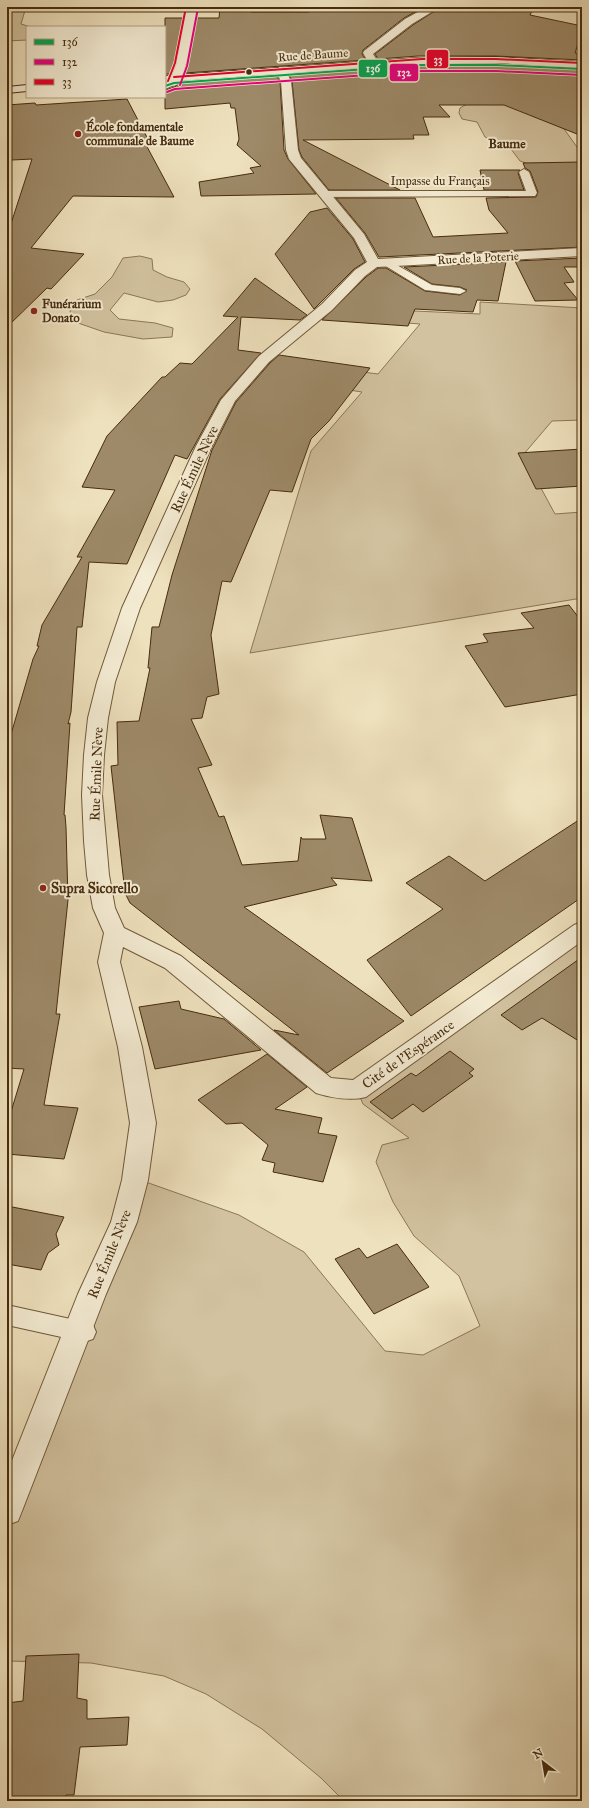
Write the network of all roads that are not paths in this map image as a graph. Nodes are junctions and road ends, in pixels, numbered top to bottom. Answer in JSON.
{"nodes":[{"id":1,"x":192,"y":7,"type":"edge"},
{"id":2,"x":435,"y":7,"type":"edge"},
{"id":3,"x":375,"y":66,"type":"junction"},
{"id":4,"x":582,"y":66,"type":"edge"},
{"id":5,"x":582,"y":69,"type":"edge"},
{"id":6,"x":282,"y":73,"type":"junction"},
{"id":7,"x":169,"y":82,"type":"edge"},
{"id":8,"x":26,"y":88,"type":"edge"},
{"id":9,"x":7,"y":90,"type":"edge"},
{"id":10,"x":26,"y":92,"type":"edge"},
{"id":11,"x":7,"y":94,"type":"edge"},
{"id":12,"x":524,"y":172,"type":"dead end"},
{"id":13,"x":324,"y":194,"type":"junction"},
{"id":14,"x":582,"y":252,"type":"edge"},
{"id":15,"x":381,"y":263,"type":"junction"},
{"id":16,"x":460,"y":291,"type":"dead end"},
{"id":17,"x":582,"y":930,"type":"edge"},
{"id":18,"x":114,"y":933,"type":"junction"},
{"id":19,"x":7,"y":1315,"type":"edge"},
{"id":20,"x":81,"y":1331,"type":"junction"},
{"id":21,"x":7,"y":1511,"type":"edge"}],
"edges":[{"from":1,"to":7,"type":"street"},
{"from":2,"to":3,"type":"street"},
{"from":3,"to":4,"type":"street","name":"Rue de Baume"},
{"from":3,"to":5,"type":"street","name":"Rue de Baume"},
{"from":3,"to":6,"type":"street","name":"Rue de Baume"},
{"from":6,"to":7,"type":"street","name":"Rue de Baume"},
{"from":6,"to":13,"type":"street"},
{"from":8,"to":9,"type":"street"},
{"from":10,"to":11,"type":"street"},
{"from":12,"to":13,"type":"lane","name":"Impasse du Français"},
{"from":13,"to":15,"type":"street"},
{"from":14,"to":15,"type":"street","name":"Rue de la Poterie"},
{"from":15,"to":16,"type":"lane"},
{"from":15,"to":18,"type":"street","name":"Rue Émile Nève"},
{"from":17,"to":18,"type":"street","name":"Cité de l'Espérance"},
{"from":18,"to":20,"type":"street","name":"Rue Émile Nève"},
{"from":19,"to":20,"type":"lane"},
{"from":20,"to":21,"type":"street","name":"Rue Émile Nève"}]}
